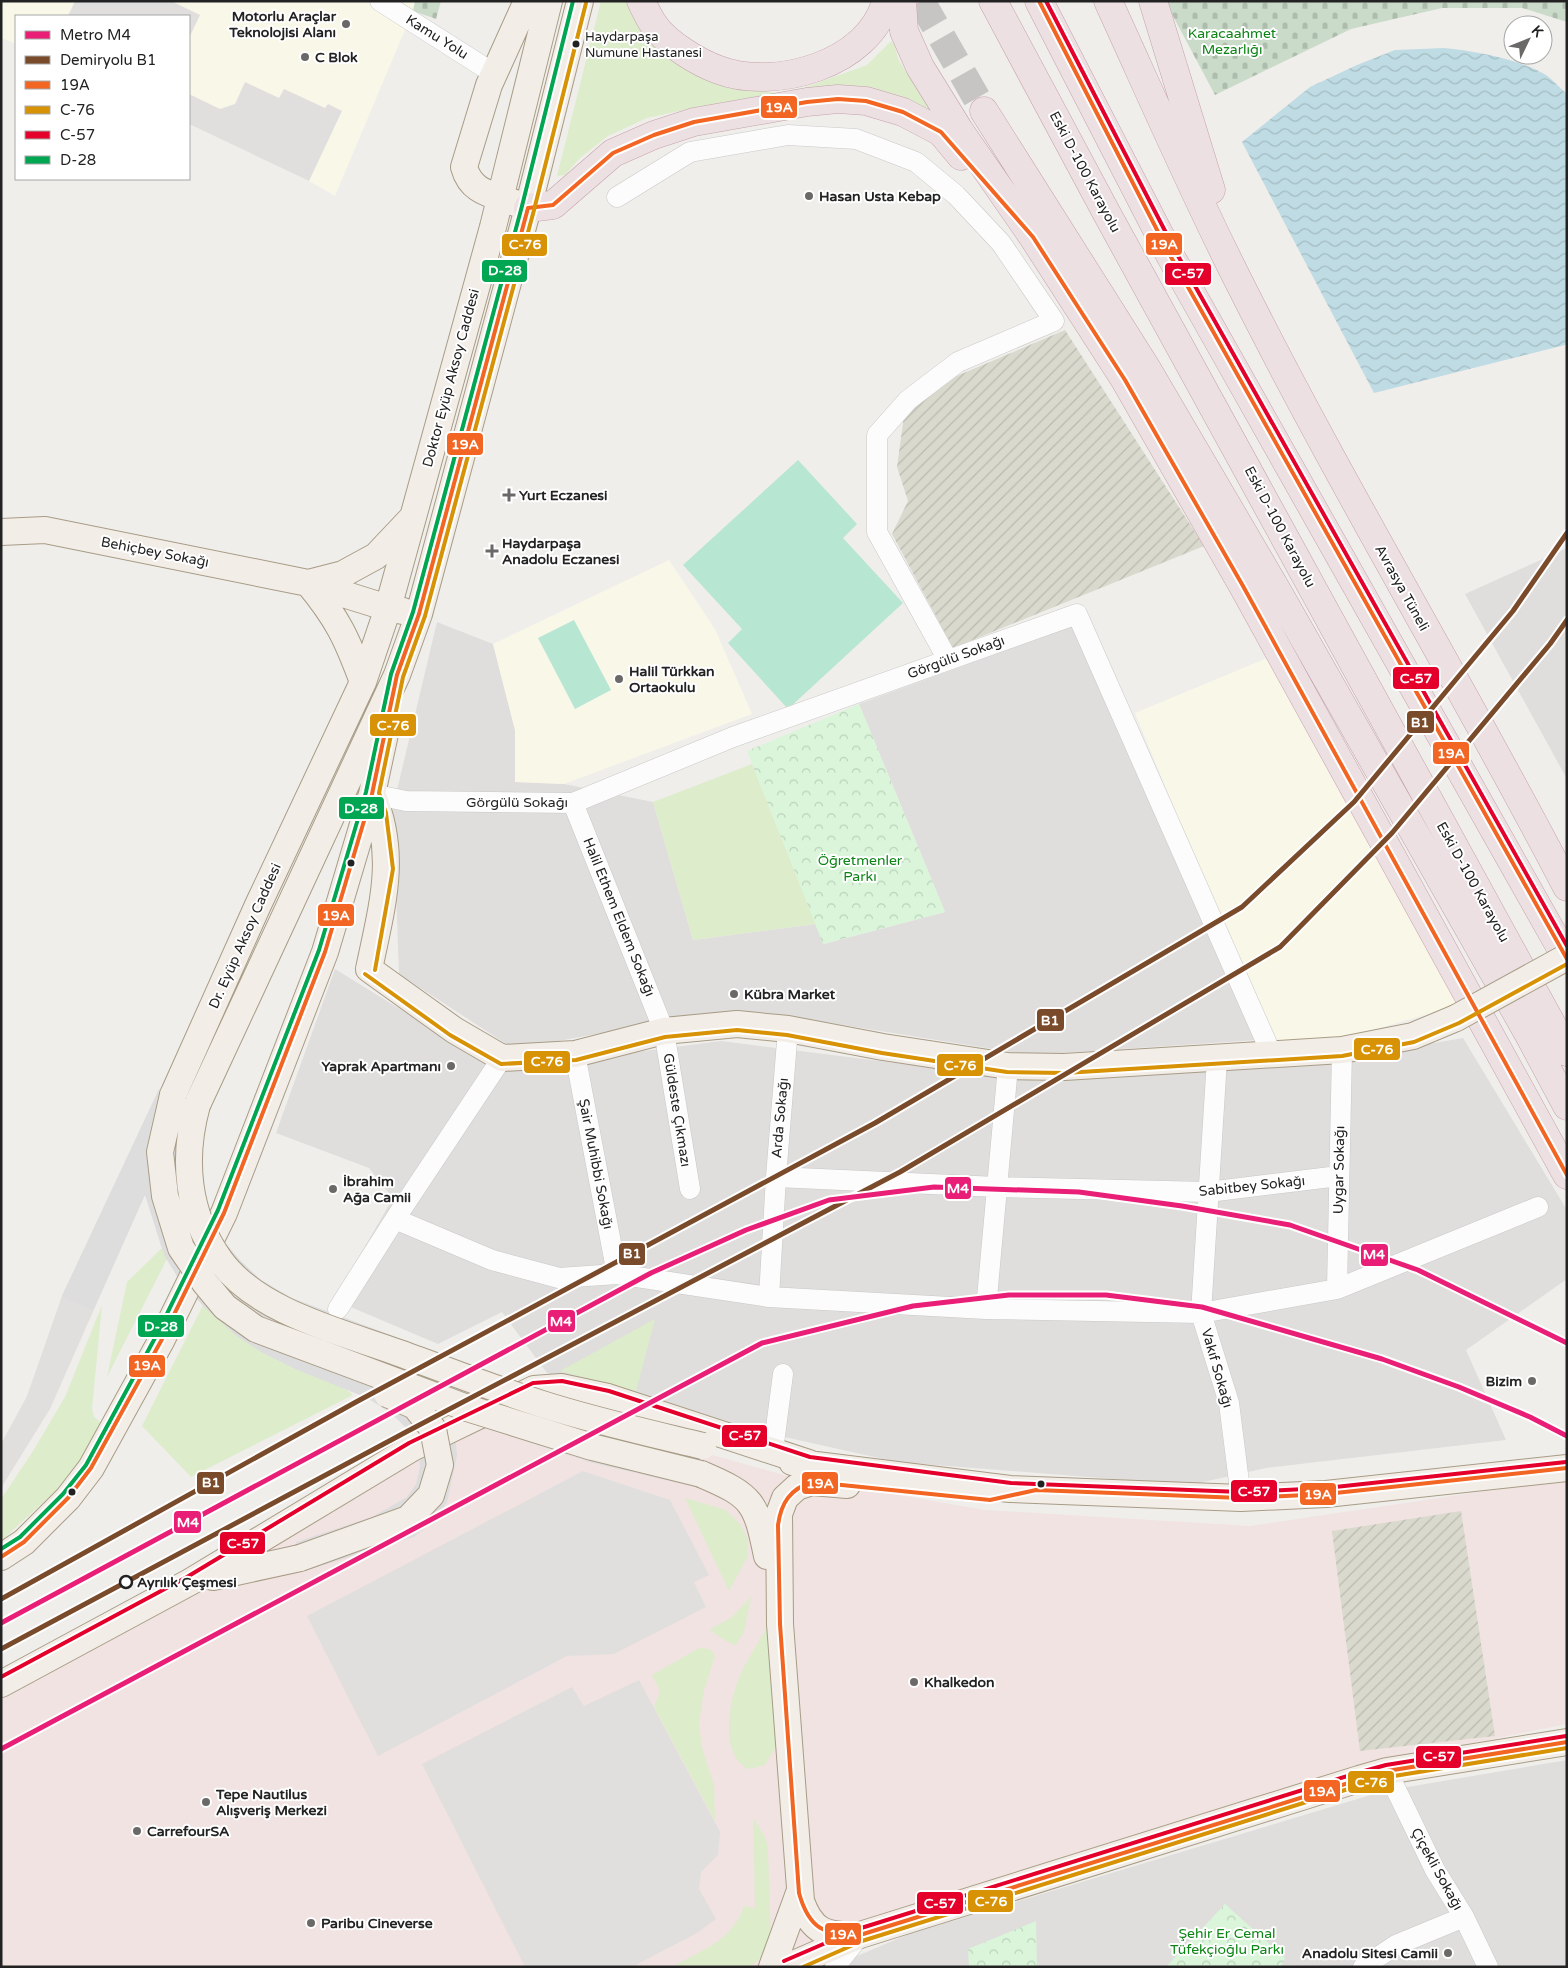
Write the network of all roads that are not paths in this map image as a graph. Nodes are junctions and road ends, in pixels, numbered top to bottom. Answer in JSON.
{"nodes":[{"id":1,"x":380,"y":1,"type":"edge"},
{"id":2,"x":527,"y":1,"type":"edge"},
{"id":3,"x":549,"y":1,"type":"edge"},
{"id":4,"x":580,"y":1,"type":"edge"},
{"id":5,"x":641,"y":1,"type":"edge"},
{"id":6,"x":886,"y":1,"type":"edge"},
{"id":7,"x":902,"y":1,"type":"edge"},
{"id":8,"x":976,"y":1,"type":"edge"},
{"id":9,"x":993,"y":1,"type":"edge"},
{"id":10,"x":1039,"y":1,"type":"edge"},
{"id":11,"x":1108,"y":1,"type":"edge"},
{"id":12,"x":1153,"y":1,"type":"edge"},
{"id":13,"x":493,"y":73,"type":"junction"},
{"id":14,"x":984,"y":111,"type":"tunnel mouth"},
{"id":15,"x":500,"y":197,"type":"junction"},
{"id":16,"x":616,"y":197,"type":"dead end"},
{"id":17,"x":528,"y":208,"type":"junction"},
{"id":18,"x":1106,"y":212,"type":"junction"},
{"id":19,"x":1033,"y":237,"type":"junction"},
{"id":20,"x":1241,"y":287,"type":"junction"},
{"id":21,"x":413,"y":516,"type":"junction"},
{"id":22,"x":1,"y":532,"type":"edge"},
{"id":23,"x":308,"y":583,"type":"junction"},
{"id":24,"x":388,"y":608,"type":"junction"},
{"id":25,"x":419,"y":614,"type":"junction"},
{"id":26,"x":948,"y":660,"type":"junction"},
{"id":27,"x":398,"y":675,"type":"junction"},
{"id":28,"x":363,"y":682,"type":"junction"},
{"id":29,"x":372,"y":794,"type":"junction"},
{"id":30,"x":1518,"y":794,"type":"junction"},
{"id":31,"x":573,"y":803,"type":"junction"},
{"id":32,"x":1567,"y":872,"type":"edge"},
{"id":33,"x":1567,"y":887,"type":"edge"},
{"id":34,"x":1567,"y":958,"type":"edge"},
{"id":35,"x":664,"y":1030,"type":"junction"},
{"id":36,"x":788,"y":1030,"type":"junction"},
{"id":37,"x":1342,"y":1050,"type":"junction"},
{"id":38,"x":1567,"y":1052,"type":"edge"},
{"id":39,"x":575,"y":1054,"type":"junction"},
{"id":40,"x":1272,"y":1055,"type":"junction"},
{"id":41,"x":502,"y":1058,"type":"junction"},
{"id":42,"x":1217,"y":1059,"type":"junction"},
{"id":43,"x":1008,"y":1066,"type":"junction"},
{"id":44,"x":1567,"y":1106,"type":"edge"},
{"id":45,"x":1339,"y":1176,"type":"junction"},
{"id":46,"x":1567,"y":1176,"type":"edge"},
{"id":47,"x":776,"y":1177,"type":"junction"},
{"id":48,"x":997,"y":1187,"type":"junction"},
{"id":49,"x":690,"y":1189,"type":"dead end"},
{"id":50,"x":1208,"y":1192,"type":"junction"},
{"id":51,"x":1538,"y":1207,"type":"dead end"},
{"id":52,"x":395,"y":1219,"type":"junction"},
{"id":53,"x":616,"y":1274,"type":"junction"},
{"id":54,"x":1338,"y":1289,"type":"junction"},
{"id":55,"x":769,"y":1297,"type":"junction"},
{"id":56,"x":986,"y":1308,"type":"junction"},
{"id":57,"x":338,"y":1309,"type":"dead end"},
{"id":58,"x":1201,"y":1313,"type":"junction"},
{"id":59,"x":256,"y":1329,"type":"junction"},
{"id":60,"x":783,"y":1374,"type":"dead end"},
{"id":61,"x":773,"y":1451,"type":"junction"},
{"id":62,"x":809,"y":1464,"type":"junction"},
{"id":63,"x":1567,"y":1468,"type":"edge"},
{"id":64,"x":1036,"y":1490,"type":"junction"},
{"id":65,"x":1241,"y":1498,"type":"junction"},
{"id":66,"x":1,"y":1556,"type":"edge"},
{"id":67,"x":190,"y":1582,"type":"junction"},
{"id":68,"x":780,"y":1624,"type":"junction"},
{"id":69,"x":1,"y":1684,"type":"edge"},
{"id":70,"x":1567,"y":1742,"type":"edge"},
{"id":71,"x":1386,"y":1771,"type":"junction"},
{"id":72,"x":799,"y":1893,"type":"junction"},
{"id":73,"x":1464,"y":1917,"type":"junction"},
{"id":74,"x":860,"y":1935,"type":"junction"},
{"id":75,"x":772,"y":1967,"type":"edge"},
{"id":76,"x":787,"y":1967,"type":"edge"},
{"id":77,"x":835,"y":1967,"type":"edge"},
{"id":78,"x":1363,"y":1967,"type":"edge"},
{"id":79,"x":1488,"y":1967,"type":"edge"}],
"edges":[{"from":1,"to":13,"type":"street","name":"Kamu Yolu"},
{"from":2,"to":13,"type":"main road"},
{"from":3,"to":15,"type":"main road","name":"Doktor Eyüp Aksoy Caddesi"},
{"from":4,"to":17,"type":"main road","name":"Dr. Eyüp Aksoy Caddesi"},
{"from":5,"to":6,"type":"highway"},
{"from":7,"to":19,"type":"highway"},
{"from":8,"to":18,"type":"highway"},
{"from":9,"to":18,"type":"highway","name":"Eski D-100 Karayolu"},
{"from":10,"to":34,"type":"highway"},
{"from":11,"to":20,"type":"highway"},
{"from":12,"to":20,"type":"highway"},
{"from":13,"to":15,"type":"main road"},
{"from":14,"to":44,"type":"highway"},
{"from":15,"to":17,"type":"main road"},
{"from":15,"to":21,"type":"main road","name":"Doktor Eyüp Aksoy Caddesi"},
{"from":16,"to":26,"type":"street"},
{"from":17,"to":19,"type":"highway"},
{"from":17,"to":25,"type":"main road","name":"Dr. Eyüp Aksoy Caddesi"},
{"from":18,"to":38,"type":"highway","name":"Eski D-100 Karayolu"},
{"from":19,"to":46,"type":"highway"},
{"from":20,"to":30,"type":"highway","name":"Avrasya Tüneli"},
{"from":21,"to":23,"type":"main road"},
{"from":21,"to":24,"type":"main road","name":"Doktor Eyüp Aksoy Caddesi"},
{"from":22,"to":23,"type":"main road","name":"Behiçbey Sokağı"},
{"from":23,"to":24,"type":"main road","name":"Behiçbey Sokağı"},
{"from":23,"to":28,"type":"main road"},
{"from":24,"to":25,"type":"main road","name":"Behiçbey Sokağı"},
{"from":24,"to":28,"type":"main road","name":"Dr. Eyüp Aksoy Caddesi"},
{"from":25,"to":27,"type":"main road","name":"Dr. Eyüp Aksoy Caddesi"},
{"from":26,"to":31,"type":"street","name":"Görgülü Sokağı"},
{"from":26,"to":40,"type":"street","name":"Görgülü Sokağı"},
{"from":27,"to":29,"type":"main road","name":"Dr. Eyüp Aksoy Caddesi"},
{"from":27,"to":62,"type":"main road","name":"Dr. Eyüp Aksoy Caddesi","bridge":true},
{"from":28,"to":59,"type":"main road","name":"Dr. Eyüp Aksoy Caddesi","bridge":true},
{"from":29,"to":31,"type":"street","name":"Görgülü Sokağı"},
{"from":29,"to":41,"type":"main road"},
{"from":29,"to":66,"type":"main road","name":"Dr. Eyüp Aksoy Caddesi"},
{"from":30,"to":32,"type":"highway"},
{"from":30,"to":33,"type":"highway","name":"Avrasya Tüneli"},
{"from":31,"to":35,"type":"street","name":"Halil Ethem Eldem Sokağı"},
{"from":34,"to":37,"type":"main road","bridge":true},
{"from":35,"to":36,"type":"main road"},
{"from":35,"to":39,"type":"main road"},
{"from":35,"to":49,"type":"street","name":"Güldeste Çıkmazı"},
{"from":36,"to":43,"type":"main road"},
{"from":36,"to":47,"type":"street","name":"Arda Sokağı"},
{"from":37,"to":40,"type":"main road"},
{"from":37,"to":45,"type":"street","name":"Uygar Sokağı"},
{"from":39,"to":41,"type":"main road"},
{"from":39,"to":53,"type":"street","name":"Şair Muhibbi Sokağı"},
{"from":40,"to":42,"type":"main road"},
{"from":41,"to":52,"type":"street"},
{"from":42,"to":43,"type":"main road"},
{"from":42,"to":50,"type":"street","name":"Vakıf Sokağı"},
{"from":43,"to":48,"type":"street"},
{"from":45,"to":50,"type":"street","name":"Sabitbey Sokağı"},
{"from":45,"to":54,"type":"street","name":"Uygar Sokağı"},
{"from":47,"to":48,"type":"street","name":"Sabitbey Sokağı"},
{"from":47,"to":55,"type":"street","name":"Arda Sokağı"},
{"from":48,"to":50,"type":"street","name":"Sabitbey Sokağı"},
{"from":48,"to":56,"type":"street"},
{"from":50,"to":58,"type":"street","name":"Vakıf Sokağı"},
{"from":51,"to":54,"type":"street"},
{"from":52,"to":53,"type":"street"},
{"from":52,"to":57,"type":"street"},
{"from":53,"to":55,"type":"street"},
{"from":54,"to":58,"type":"street"},
{"from":55,"to":56,"type":"street"},
{"from":56,"to":58,"type":"street"},
{"from":58,"to":65,"type":"street","name":"Vakıf Sokağı"},
{"from":59,"to":67,"type":"main road","bridge":true},
{"from":59,"to":68,"type":"main road","name":"Dr. Eyüp Aksoy Caddesi","bridge":true},
{"from":60,"to":61,"type":"street"},
{"from":61,"to":62,"type":"main road"},
{"from":61,"to":67,"type":"main road"},
{"from":62,"to":64,"type":"main road"},
{"from":63,"to":65,"type":"main road"},
{"from":64,"to":65,"type":"main road"},
{"from":64,"to":68,"type":"main road"},
{"from":67,"to":69,"type":"main road"},
{"from":68,"to":72,"type":"main road"},
{"from":70,"to":71,"type":"main road"},
{"from":71,"to":73,"type":"street","name":"Çiçekli Sokağı"},
{"from":71,"to":74,"type":"main road"},
{"from":72,"to":74,"type":"main road"},
{"from":72,"to":75,"type":"main road"},
{"from":73,"to":78,"type":"street"},
{"from":73,"to":79,"type":"street","name":"Çiçekli Sokağı"},
{"from":74,"to":76,"type":"main road"},
{"from":74,"to":77,"type":"street"}]}
